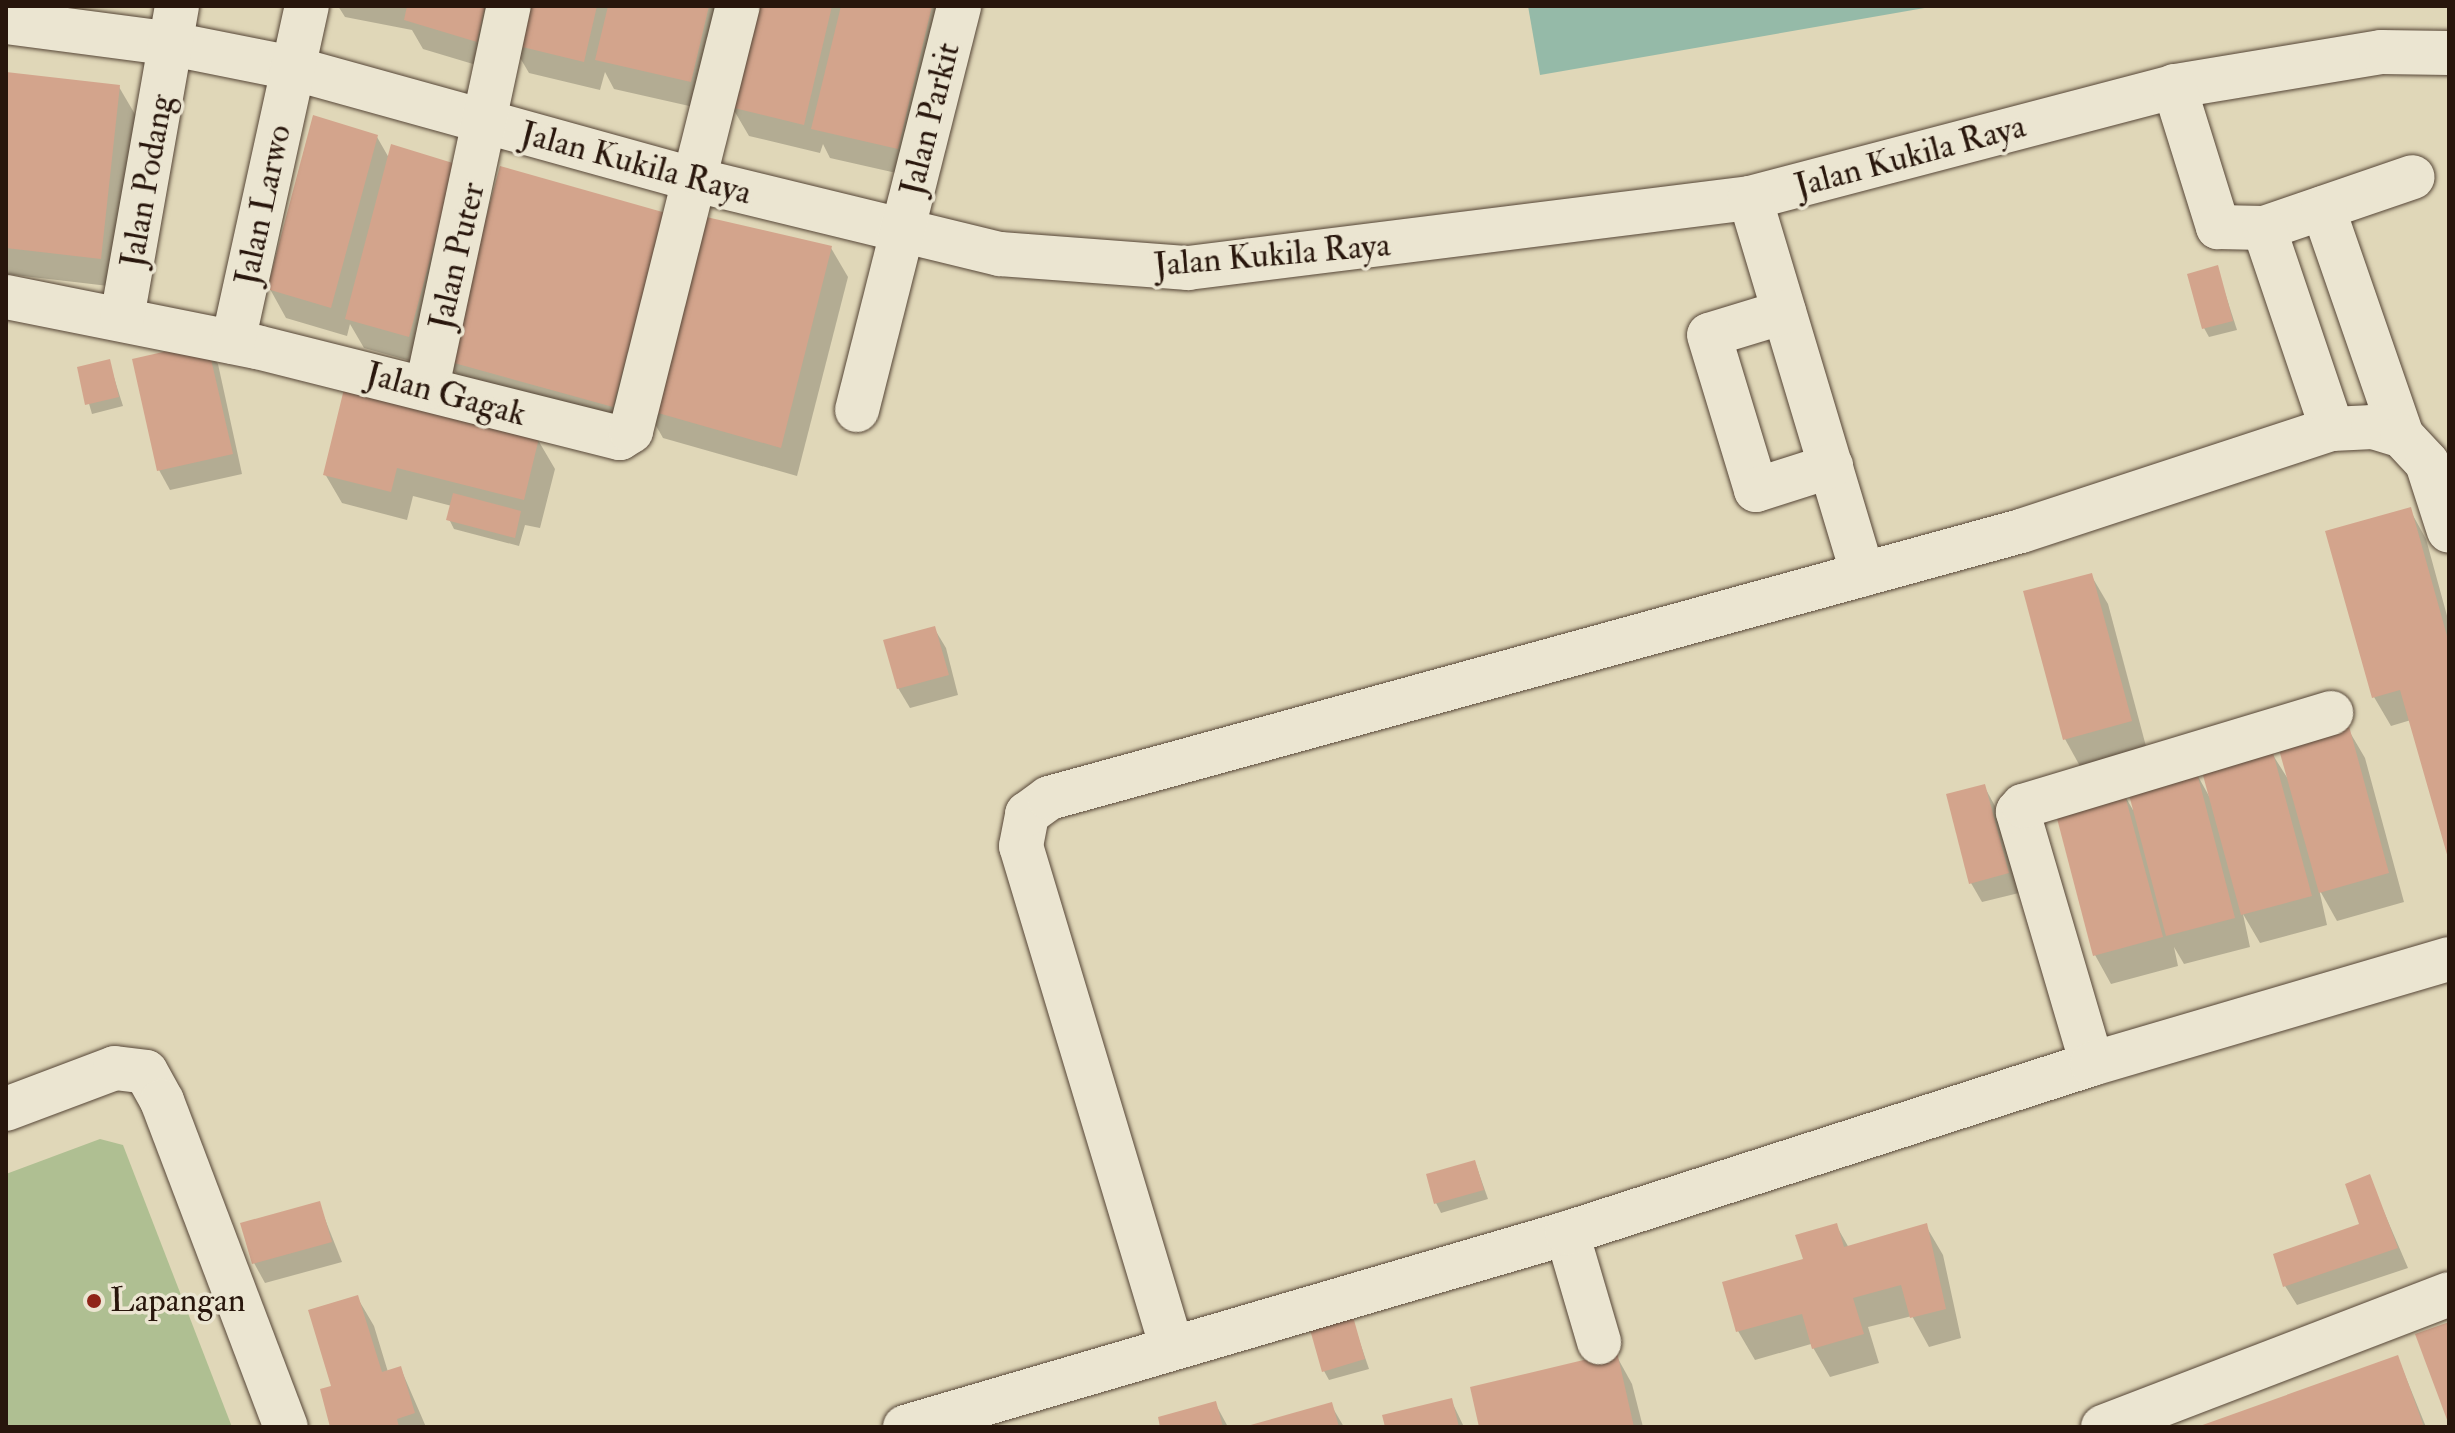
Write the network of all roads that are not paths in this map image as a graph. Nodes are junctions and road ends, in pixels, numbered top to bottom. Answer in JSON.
{"nodes":[{"id":1,"x":307,"y":6,"type":"edge"},
{"id":2,"x":509,"y":6,"type":"edge"},
{"id":3,"x":738,"y":6,"type":"edge"},
{"id":4,"x":959,"y":6,"type":"edge"},
{"id":5,"x":6,"y":22,"type":"edge"},
{"id":6,"x":175,"y":25,"type":"edge"},
{"id":7,"x":2449,"y":53,"type":"edge"},
{"id":8,"x":292,"y":68,"type":"junction"},
{"id":9,"x":2174,"y":86,"type":"junction"},
{"id":10,"x":487,"y":124,"type":"junction"},
{"id":11,"x":2413,"y":177,"type":"dead end"},
{"id":12,"x":696,"y":180,"type":"junction"},
{"id":13,"x":1750,"y":198,"type":"junction"},
{"id":14,"x":2323,"y":208,"type":"junction"},
{"id":15,"x":2264,"y":228,"type":"junction"},
{"id":16,"x":901,"y":232,"type":"junction"},
{"id":17,"x":6,"y":297,"type":"edge"},
{"id":18,"x":1784,"y":312,"type":"junction"},
{"id":19,"x":122,"y":318,"type":"junction"},
{"id":20,"x":233,"y":342,"type":"junction"},
{"id":21,"x":427,"y":387,"type":"junction"},
{"id":22,"x":857,"y":410,"type":"dead end"},
{"id":23,"x":2332,"y":429,"type":"junction"},
{"id":24,"x":2402,"y":436,"type":"junction"},
{"id":25,"x":1831,"y":466,"type":"junction"},
{"id":26,"x":2449,"y":531,"type":"edge"},
{"id":27,"x":1863,"y":574,"type":"junction"},
{"id":28,"x":2331,"y":713,"type":"dead end"},
{"id":29,"x":2449,"y":959,"type":"edge"},
{"id":30,"x":2092,"y":1064,"type":"junction"},
{"id":31,"x":6,"y":1109,"type":"edge"},
{"id":32,"x":1567,"y":1233,"type":"junction"},
{"id":33,"x":2449,"y":1294,"type":"edge"},
{"id":34,"x":1599,"y":1342,"type":"dead end"},
{"id":35,"x":1172,"y":1348,"type":"junction"},
{"id":36,"x":286,"y":1427,"type":"edge"},
{"id":37,"x":905,"y":1427,"type":"edge"},
{"id":38,"x":2103,"y":1427,"type":"edge"}],
"edges":[{"from":1,"to":8,"type":"street","name":"Jalan Larwo"},
{"from":2,"to":10,"type":"street","name":"Jalan Puter"},
{"from":3,"to":12,"type":"street"},
{"from":4,"to":16,"type":"street","name":"Jalan Parkit"},
{"from":5,"to":6,"type":"street","name":"Jalan Kukila Raya"},
{"from":6,"to":8,"type":"street","name":"Jalan Kukila Raya"},
{"from":6,"to":19,"type":"street","name":"Jalan Podang"},
{"from":7,"to":9,"type":"street","name":"Jalan Kukila Raya"},
{"from":8,"to":10,"type":"street","name":"Jalan Kukila Raya"},
{"from":8,"to":20,"type":"street","name":"Jalan Larwo"},
{"from":9,"to":13,"type":"street","name":"Jalan Kukila Raya"},
{"from":9,"to":15,"type":"street"},
{"from":10,"to":12,"type":"street","name":"Jalan Kukila Raya"},
{"from":10,"to":21,"type":"street","name":"Jalan Puter"},
{"from":11,"to":14,"type":"street"},
{"from":12,"to":16,"type":"street","name":"Jalan Kukila Raya"},
{"from":12,"to":21,"type":"street","name":"Jalan Gagak"},
{"from":13,"to":16,"type":"street","name":"Jalan Kukila Raya"},
{"from":13,"to":18,"type":"street"},
{"from":14,"to":15,"type":"street"},
{"from":14,"to":24,"type":"street"},
{"from":15,"to":23,"type":"street"},
{"from":16,"to":22,"type":"street","name":"Jalan Parkit"},
{"from":17,"to":19,"type":"street","name":"Jalan Gagak"},
{"from":18,"to":25,"type":"street"},
{"from":18,"to":25,"type":"street"},
{"from":19,"to":20,"type":"street","name":"Jalan Gagak"},
{"from":20,"to":21,"type":"street","name":"Jalan Gagak"},
{"from":23,"to":24,"type":"street"},
{"from":23,"to":27,"type":"street"},
{"from":24,"to":26,"type":"street"},
{"from":25,"to":27,"type":"street"},
{"from":27,"to":35,"type":"street"},
{"from":28,"to":30,"type":"street"},
{"from":29,"to":30,"type":"street"},
{"from":30,"to":32,"type":"street"},
{"from":31,"to":36,"type":"street"},
{"from":32,"to":34,"type":"street"},
{"from":32,"to":35,"type":"street"},
{"from":33,"to":38,"type":"street"},
{"from":35,"to":37,"type":"street"}]}
